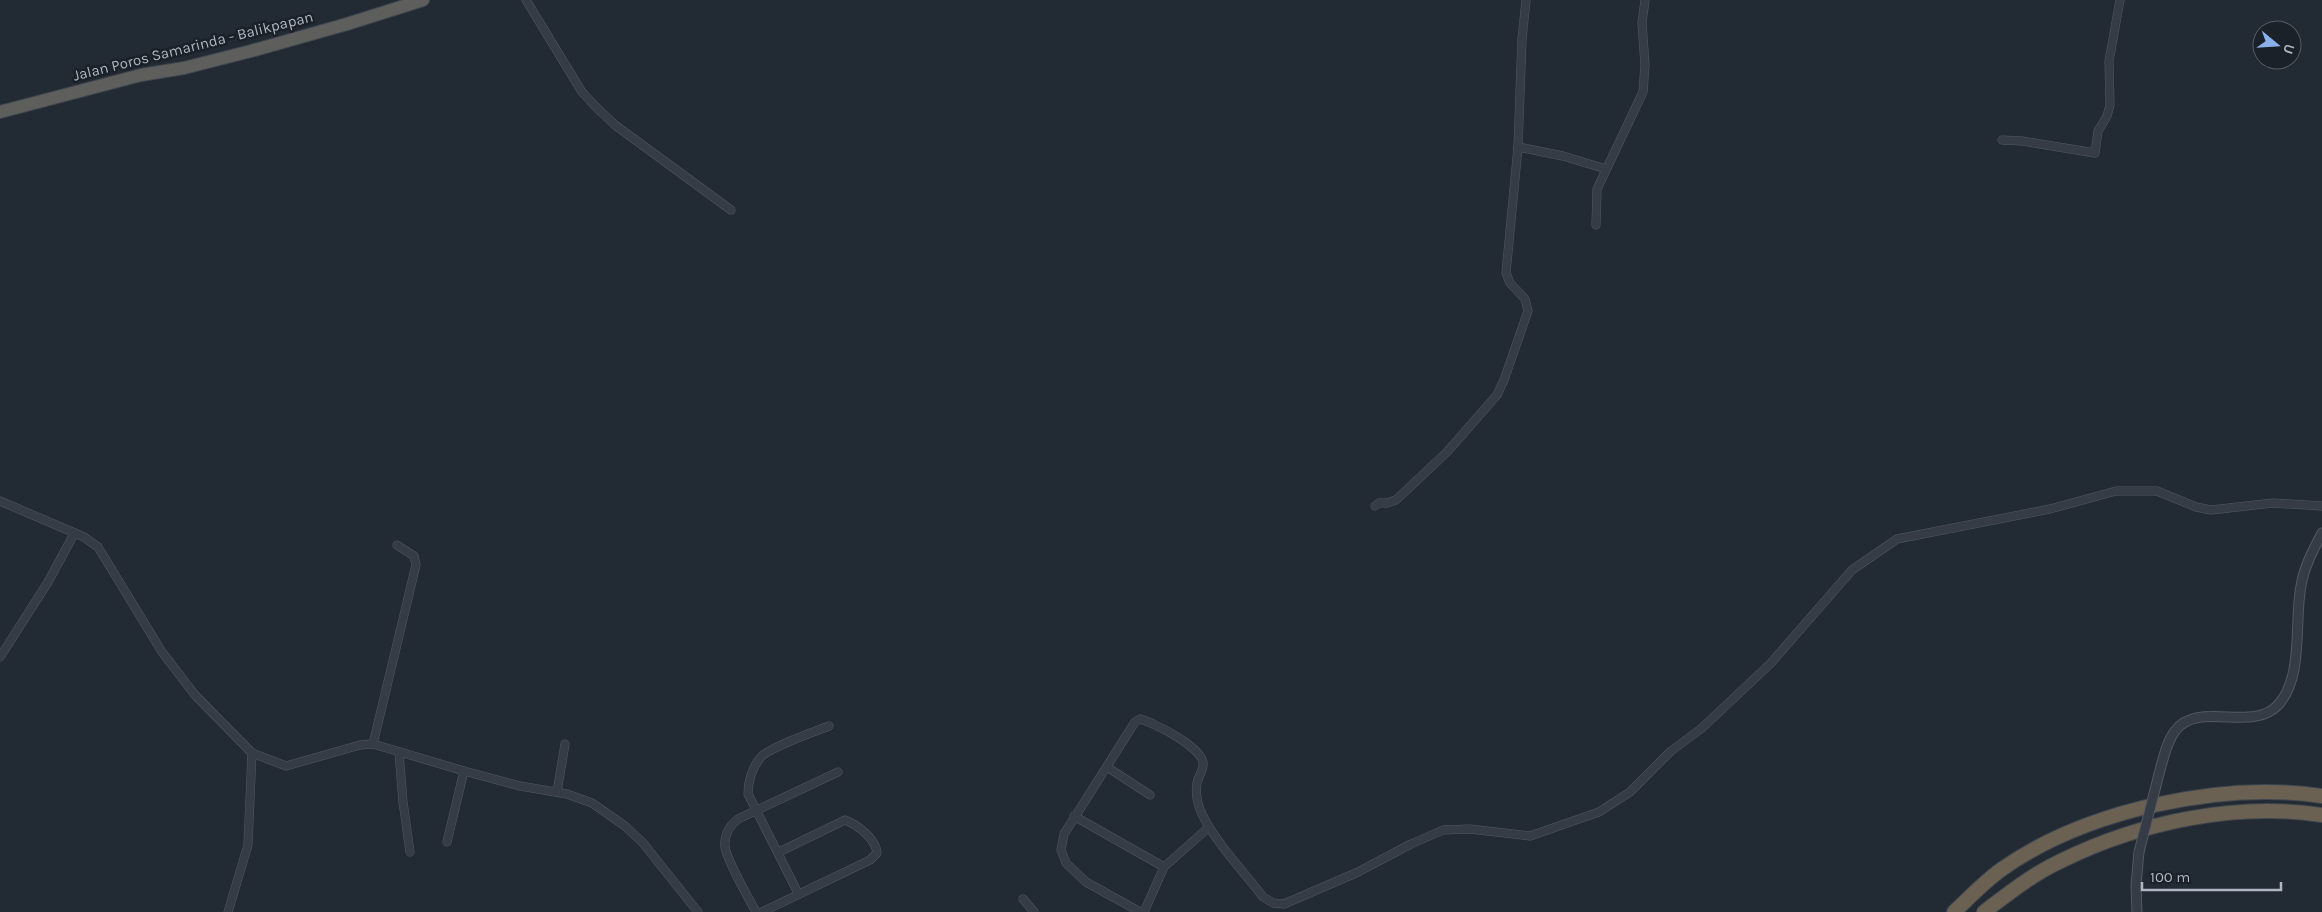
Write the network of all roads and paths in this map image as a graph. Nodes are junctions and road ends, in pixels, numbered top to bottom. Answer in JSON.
{"nodes":[{"id":1,"x":423,"y":0,"type":"edge"},
{"id":2,"x":526,"y":0,"type":"edge"},
{"id":3,"x":1526,"y":0,"type":"edge"},
{"id":4,"x":1645,"y":0,"type":"edge"},
{"id":5,"x":2120,"y":0,"type":"edge"},
{"id":6,"x":0,"y":112,"type":"edge"},
{"id":7,"x":2002,"y":140,"type":"dead end"},
{"id":8,"x":1518,"y":147,"type":"junction"},
{"id":9,"x":1606,"y":169,"type":"junction"},
{"id":10,"x":731,"y":210,"type":"dead end"},
{"id":11,"x":1596,"y":225,"type":"dead end"},
{"id":12,"x":0,"y":501,"type":"edge"},
{"id":13,"x":1376,"y":506,"type":"dead end"},
{"id":14,"x":2322,"y":506,"type":"edge"},
{"id":15,"x":2322,"y":533,"type":"edge"},
{"id":16,"x":74,"y":534,"type":"junction"},
{"id":17,"x":397,"y":545,"type":"dead end"},
{"id":18,"x":0,"y":657,"type":"edge"},
{"id":19,"x":829,"y":726,"type":"dead end"},
{"id":20,"x":372,"y":744,"type":"junction"},
{"id":21,"x":565,"y":744,"type":"dead end"},
{"id":22,"x":400,"y":752,"type":"junction"},
{"id":23,"x":252,"y":753,"type":"junction"},
{"id":24,"x":1107,"y":767,"type":"junction"},
{"id":25,"x":464,"y":771,"type":"junction"},
{"id":26,"x":838,"y":772,"type":"dead end"},
{"id":27,"x":557,"y":792,"type":"junction"},
{"id":28,"x":1150,"y":795,"type":"dead end"},
{"id":29,"x":2322,"y":796,"type":"edge"},
{"id":30,"x":757,"y":811,"type":"junction"},
{"id":31,"x":2322,"y":815,"type":"edge"},
{"id":32,"x":1074,"y":816,"type":"junction"},
{"id":33,"x":1209,"y":827,"type":"junction"},
{"id":34,"x":447,"y":842,"type":"dead end"},
{"id":35,"x":410,"y":852,"type":"dead end"},
{"id":36,"x":779,"y":852,"type":"junction"},
{"id":37,"x":1164,"y":867,"type":"junction"},
{"id":38,"x":798,"y":894,"type":"junction"},
{"id":39,"x":1023,"y":899,"type":"dead end"},
{"id":40,"x":228,"y":912,"type":"edge"},
{"id":41,"x":698,"y":912,"type":"edge"},
{"id":42,"x":756,"y":912,"type":"edge"},
{"id":43,"x":762,"y":912,"type":"edge"},
{"id":44,"x":1034,"y":912,"type":"edge"},
{"id":45,"x":1142,"y":912,"type":"edge"},
{"id":46,"x":1954,"y":912,"type":"edge"},
{"id":47,"x":1984,"y":912,"type":"edge"},
{"id":48,"x":2138,"y":912,"type":"edge"}],
"edges":[{"from":1,"to":6,"type":"highway","name":"Jalan Poros Samarinda - Balikpapan"},
{"from":2,"to":10,"type":"street"},
{"from":3,"to":8,"type":"street"},
{"from":4,"to":9,"type":"street"},
{"from":5,"to":7,"type":"street"},
{"from":8,"to":9,"type":"street"},
{"from":8,"to":13,"type":"street"},
{"from":9,"to":11,"type":"street"},
{"from":12,"to":16,"type":"street"},
{"from":14,"to":33,"type":"street"},
{"from":15,"to":48,"type":"street","bridge":true},
{"from":16,"to":18,"type":"street"},
{"from":16,"to":23,"type":"street"},
{"from":17,"to":20,"type":"street"},
{"from":19,"to":30,"type":"street"},
{"from":20,"to":22,"type":"street"},
{"from":20,"to":23,"type":"street"},
{"from":21,"to":27,"type":"street"},
{"from":22,"to":25,"type":"street"},
{"from":22,"to":35,"type":"street"},
{"from":23,"to":40,"type":"street"},
{"from":24,"to":28,"type":"street"},
{"from":24,"to":32,"type":"street"},
{"from":24,"to":33,"type":"street"},
{"from":25,"to":27,"type":"street"},
{"from":25,"to":34,"type":"street"},
{"from":26,"to":30,"type":"street"},
{"from":27,"to":41,"type":"street"},
{"from":29,"to":46,"type":"highway"},
{"from":30,"to":36,"type":"street"},
{"from":30,"to":42,"type":"street"},
{"from":31,"to":47,"type":"highway"},
{"from":32,"to":37,"type":"street"},
{"from":32,"to":45,"type":"street"},
{"from":33,"to":37,"type":"street"},
{"from":36,"to":38,"type":"street"},
{"from":36,"to":38,"type":"street"},
{"from":37,"to":45,"type":"street"},
{"from":38,"to":43,"type":"street"},
{"from":39,"to":44,"type":"street"}]}
